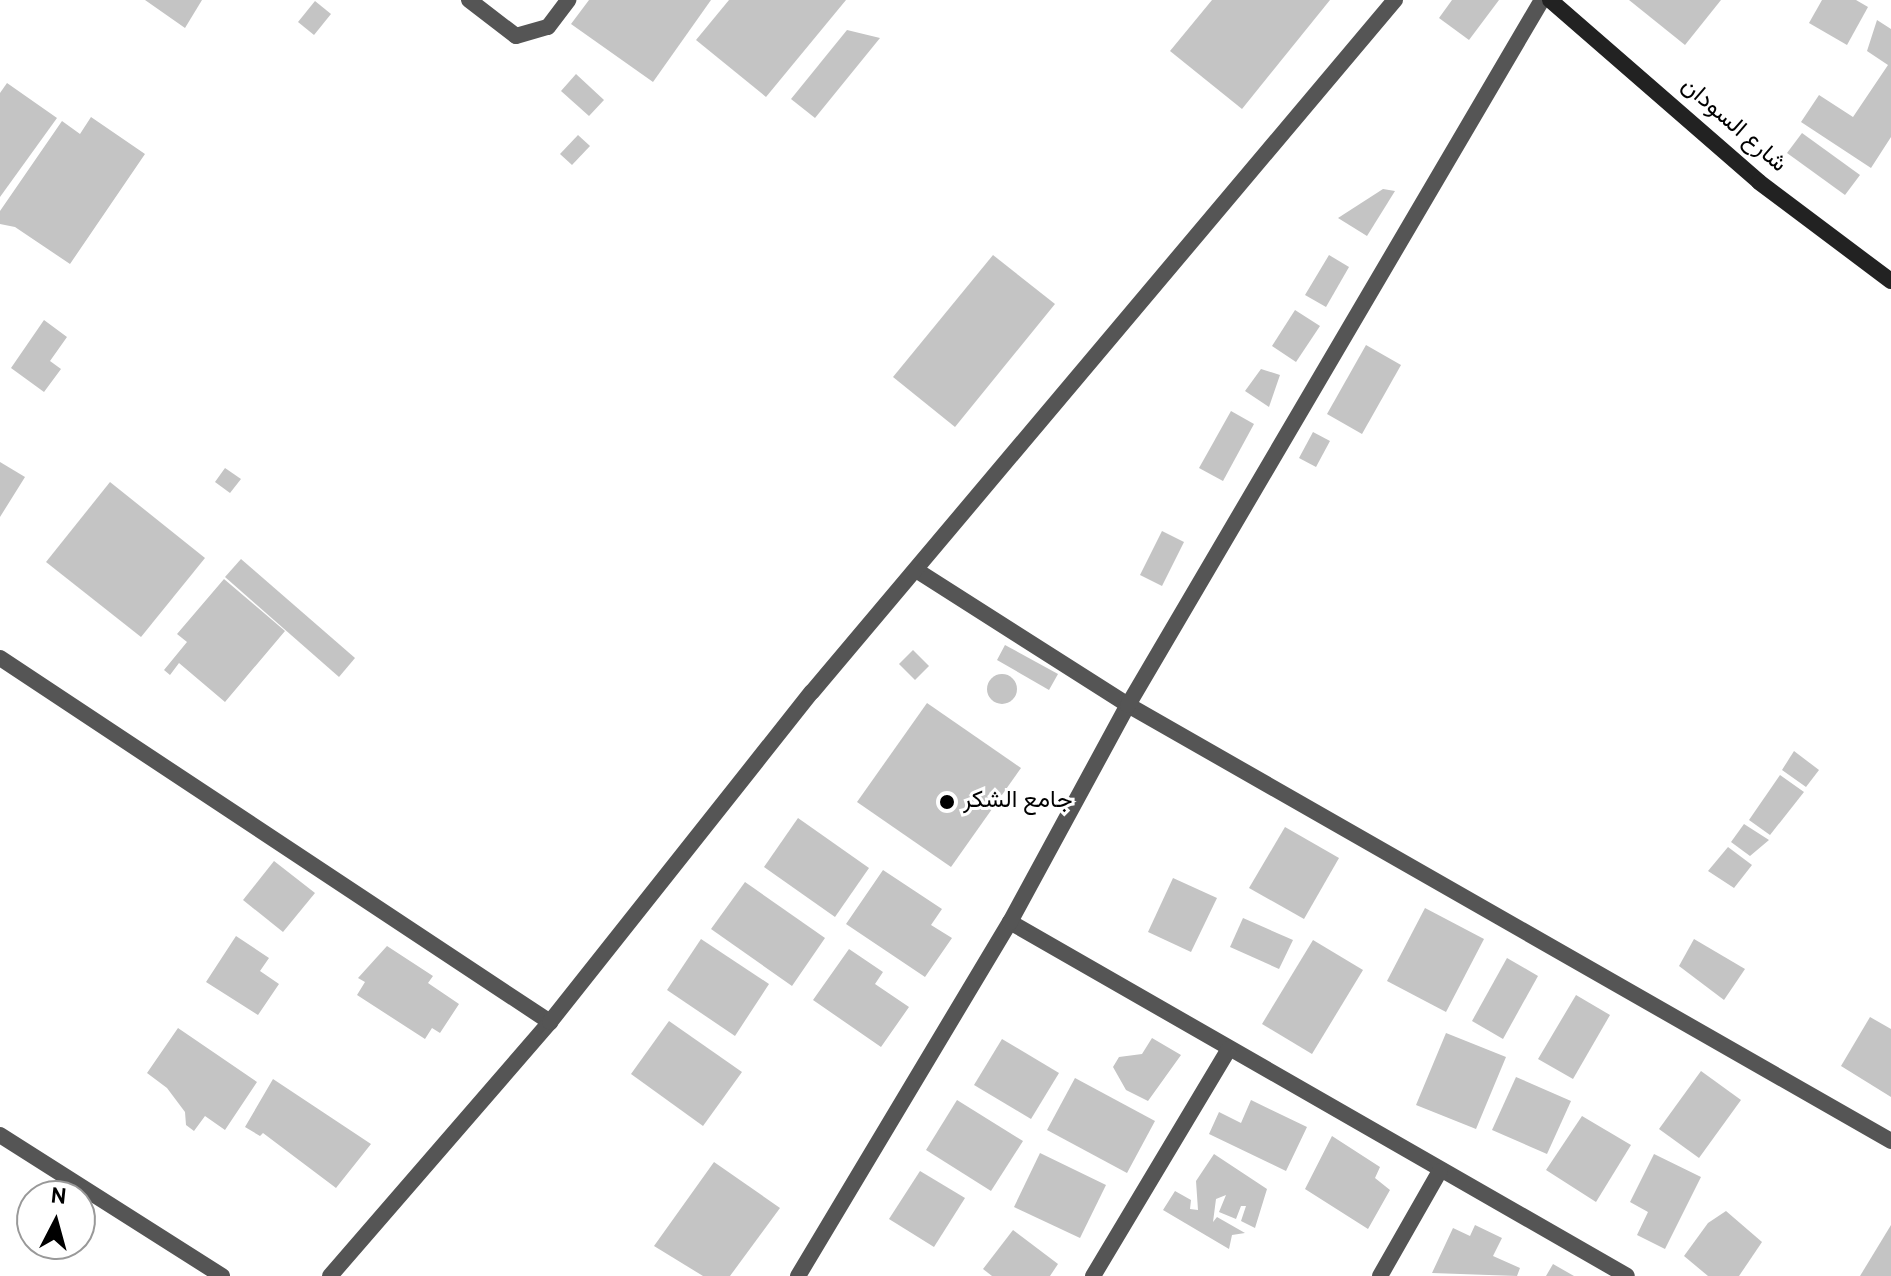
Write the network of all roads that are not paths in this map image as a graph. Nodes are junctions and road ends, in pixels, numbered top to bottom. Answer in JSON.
{"nodes":[{"id":1,"x":469,"y":0,"type":"edge"},
{"id":2,"x":568,"y":0,"type":"edge"},
{"id":3,"x":1395,"y":0,"type":"edge"},
{"id":4,"x":1542,"y":0,"type":"edge"},
{"id":5,"x":1550,"y":0,"type":"edge"},
{"id":6,"x":1891,"y":281,"type":"edge"},
{"id":7,"x":916,"y":570,"type":"junction"},
{"id":8,"x":0,"y":658,"type":"edge"},
{"id":9,"x":1128,"y":705,"type":"junction"},
{"id":10,"x":1010,"y":922,"type":"junction"},
{"id":11,"x":550,"y":1022,"type":"junction"},
{"id":12,"x":1229,"y":1049,"type":"junction"},
{"id":13,"x":0,"y":1135,"type":"edge"},
{"id":14,"x":1891,"y":1141,"type":"edge"},
{"id":15,"x":1440,"y":1171,"type":"junction"},
{"id":16,"x":222,"y":1276,"type":"edge"},
{"id":17,"x":330,"y":1276,"type":"edge"},
{"id":18,"x":798,"y":1276,"type":"edge"},
{"id":19,"x":1093,"y":1276,"type":"edge"},
{"id":20,"x":1380,"y":1276,"type":"edge"},
{"id":21,"x":1627,"y":1276,"type":"edge"}],
"edges":[{"from":1,"to":2,"type":"street"},
{"from":3,"to":7,"type":"street"},
{"from":4,"to":9,"type":"street"},
{"from":5,"to":6,"type":"main road","name":"شارع السودان"},
{"from":7,"to":9,"type":"street"},
{"from":7,"to":11,"type":"street"},
{"from":8,"to":11,"type":"street"},
{"from":9,"to":10,"type":"street"},
{"from":9,"to":14,"type":"street"},
{"from":10,"to":12,"type":"street"},
{"from":10,"to":18,"type":"street"},
{"from":11,"to":17,"type":"street"},
{"from":12,"to":15,"type":"street"},
{"from":12,"to":19,"type":"street"},
{"from":13,"to":16,"type":"street"},
{"from":15,"to":20,"type":"street"},
{"from":15,"to":21,"type":"street"}]}
